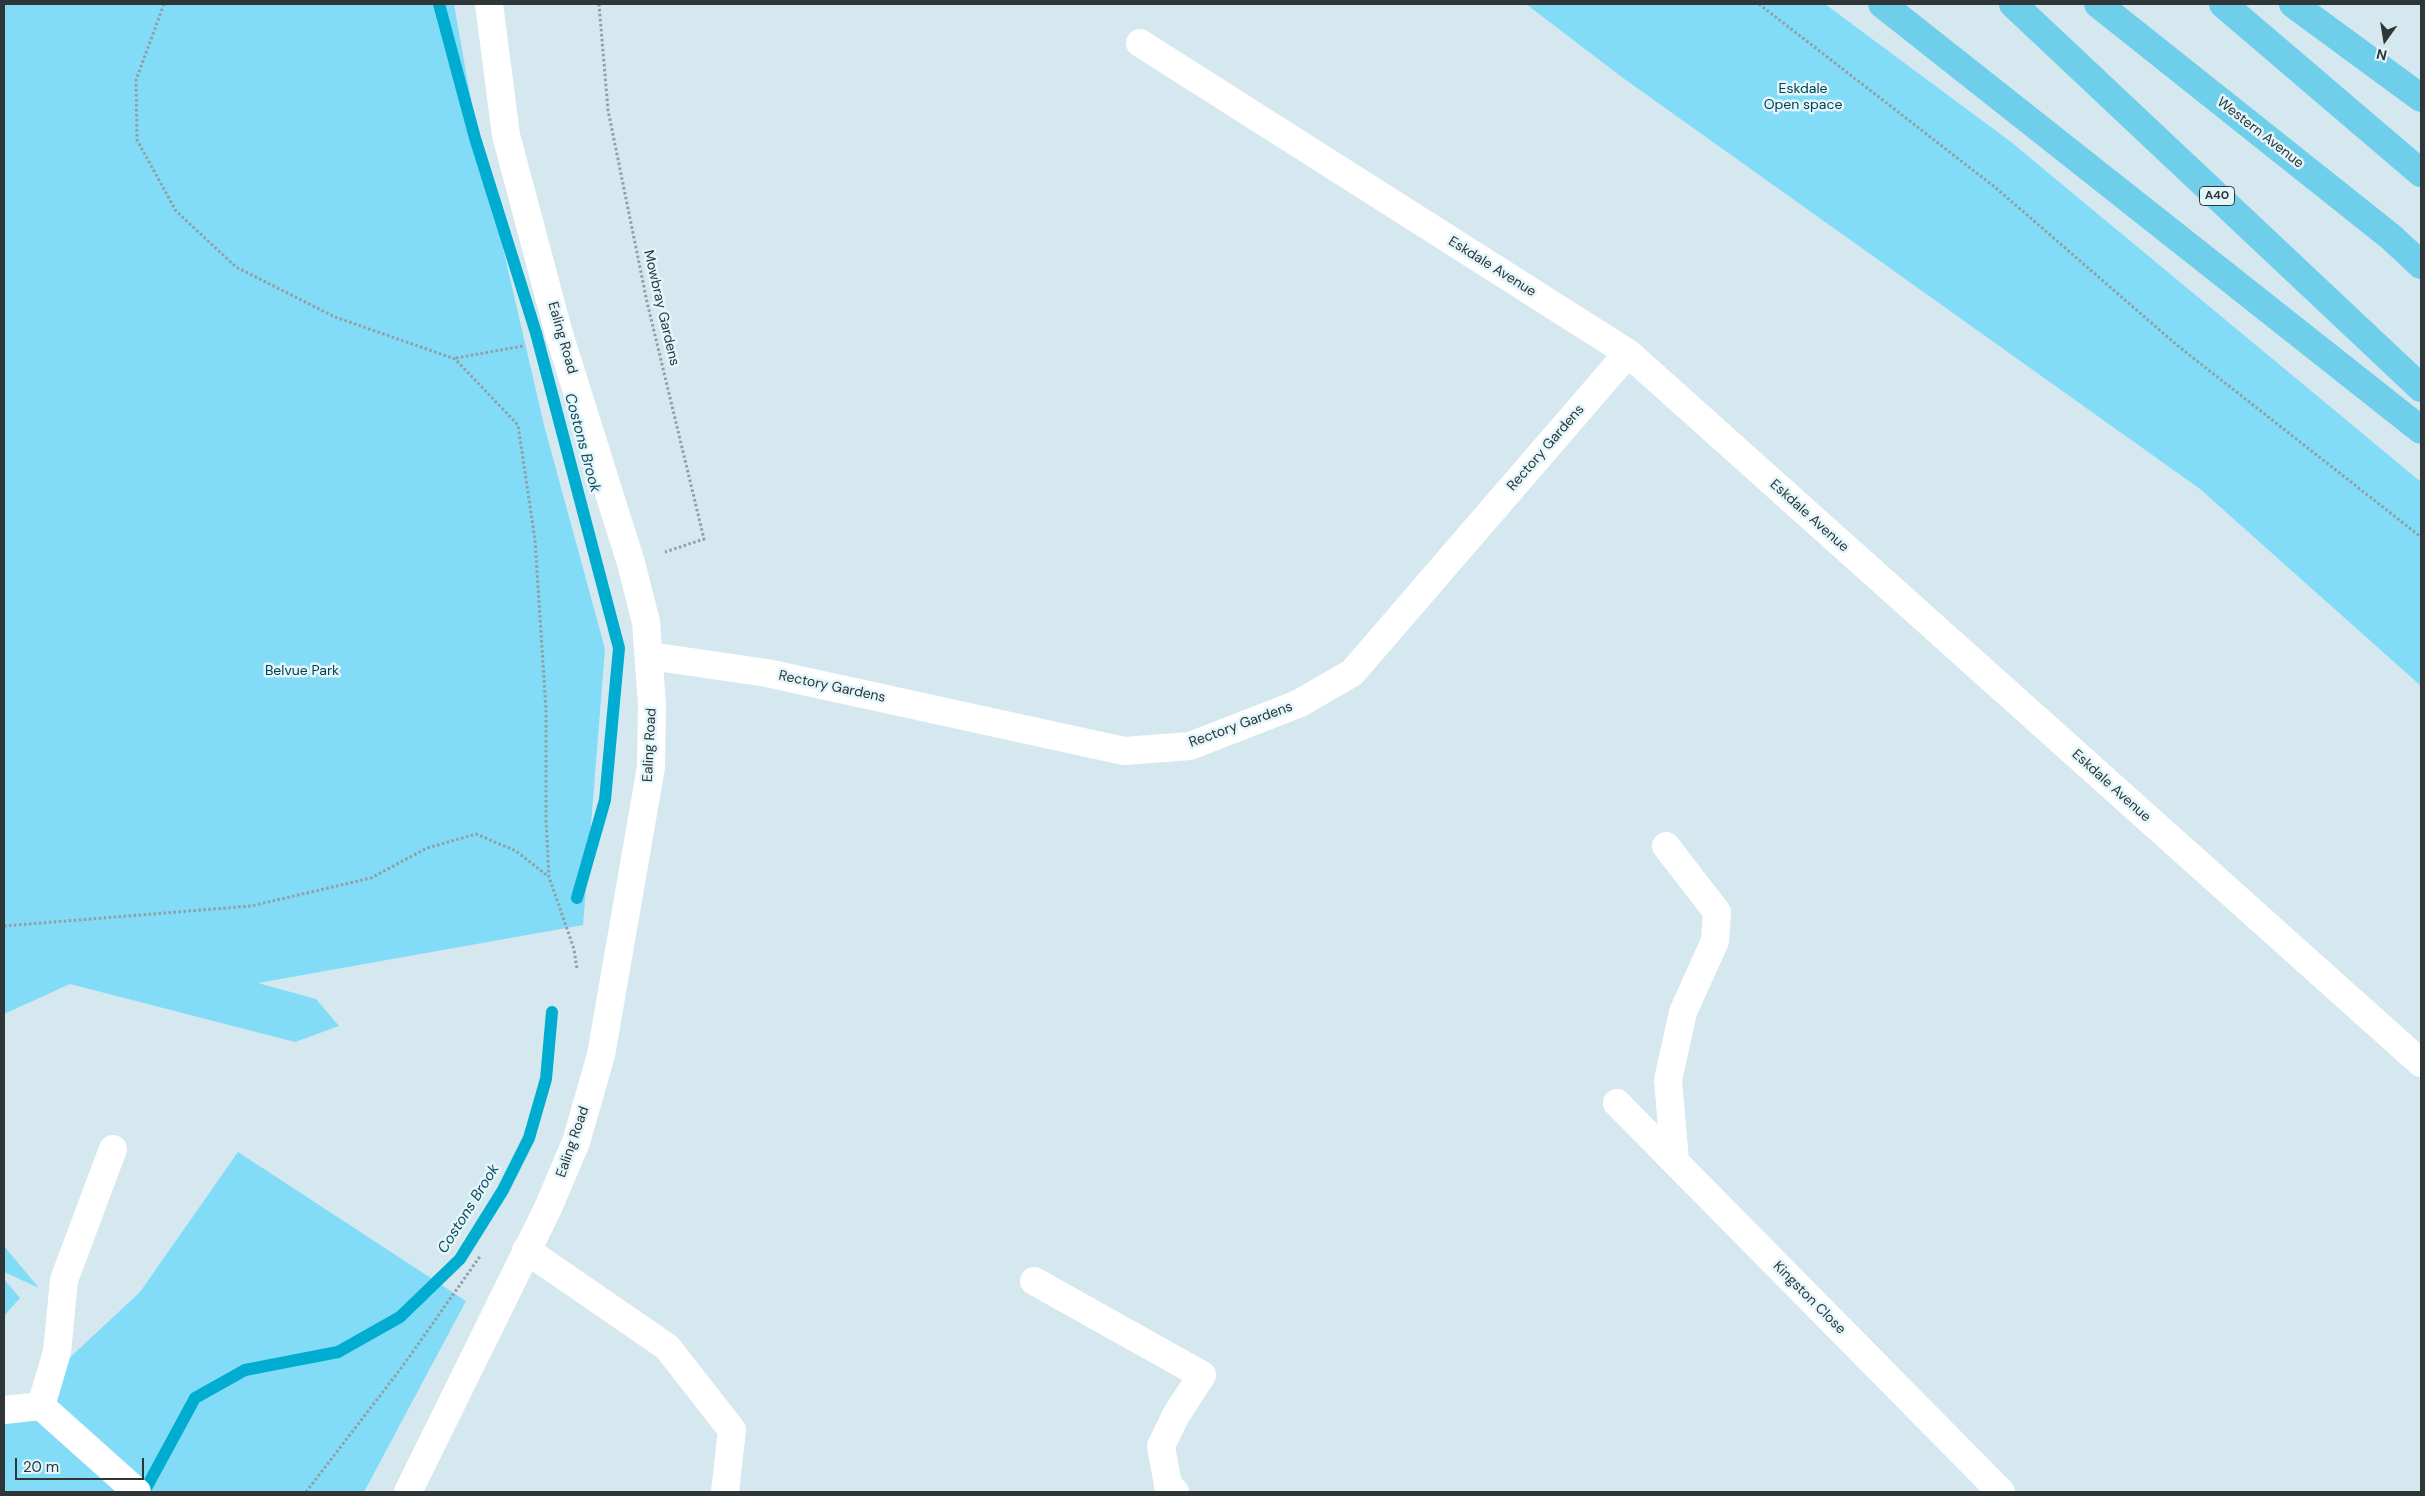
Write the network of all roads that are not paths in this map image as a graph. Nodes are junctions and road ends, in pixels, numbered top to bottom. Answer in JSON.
{"nodes":[{"id":1,"x":489,"y":4,"type":"edge"},
{"id":2,"x":1882,"y":4,"type":"edge"},
{"id":3,"x":2013,"y":4,"type":"edge"},
{"id":4,"x":2098,"y":4,"type":"edge"},
{"id":5,"x":2223,"y":4,"type":"edge"},
{"id":6,"x":2293,"y":4,"type":"edge"},
{"id":7,"x":1140,"y":43,"type":"dead end"},
{"id":8,"x":2421,"y":98,"type":"edge"},
{"id":9,"x":2421,"y":173,"type":"edge"},
{"id":10,"x":2421,"y":265,"type":"edge"},
{"id":11,"x":1628,"y":353,"type":"junction"},
{"id":12,"x":2421,"y":388,"type":"edge"},
{"id":13,"x":2421,"y":430,"type":"edge"},
{"id":14,"x":650,"y":656,"type":"junction"},
{"id":15,"x":1666,"y":846,"type":"dead end"},
{"id":16,"x":2421,"y":1063,"type":"edge"},
{"id":17,"x":1617,"y":1103,"type":"dead end"},
{"id":18,"x":114,"y":1149,"type":"dead end"},
{"id":19,"x":1675,"y":1162,"type":"junction"},
{"id":20,"x":526,"y":1250,"type":"junction"},
{"id":21,"x":1034,"y":1281,"type":"dead end"},
{"id":22,"x":41,"y":1406,"type":"junction"},
{"id":23,"x":4,"y":1410,"type":"edge"},
{"id":24,"x":129,"y":1486,"type":"edge"},
{"id":25,"x":408,"y":1492,"type":"edge"},
{"id":26,"x":725,"y":1492,"type":"edge"},
{"id":27,"x":1176,"y":1492,"type":"edge"},
{"id":28,"x":2001,"y":1492,"type":"edge"}],
"edges":[{"from":1,"to":14,"type":"street","name":"Ealing Road"},
{"from":2,"to":13,"type":"highway"},
{"from":3,"to":12,"type":"highway","number":"A40"},
{"from":4,"to":10,"type":"highway","name":"Western Avenue"},
{"from":5,"to":9,"type":"highway"},
{"from":6,"to":8,"type":"highway"},
{"from":7,"to":11,"type":"street","name":"Eskdale Avenue"},
{"from":11,"to":14,"type":"street","name":"Rectory Gardens"},
{"from":11,"to":16,"type":"street","name":"Eskdale Avenue"},
{"from":14,"to":20,"type":"street","name":"Ealing Road"},
{"from":15,"to":19,"type":"street"},
{"from":17,"to":19,"type":"street","name":"Kingston Close"},
{"from":18,"to":22,"type":"street"},
{"from":19,"to":28,"type":"street","name":"Kingston Close"},
{"from":20,"to":25,"type":"street","name":"Ealing Road"},
{"from":20,"to":26,"type":"street"},
{"from":21,"to":27,"type":"street"},
{"from":22,"to":23,"type":"street"},
{"from":22,"to":24,"type":"street"}]}
